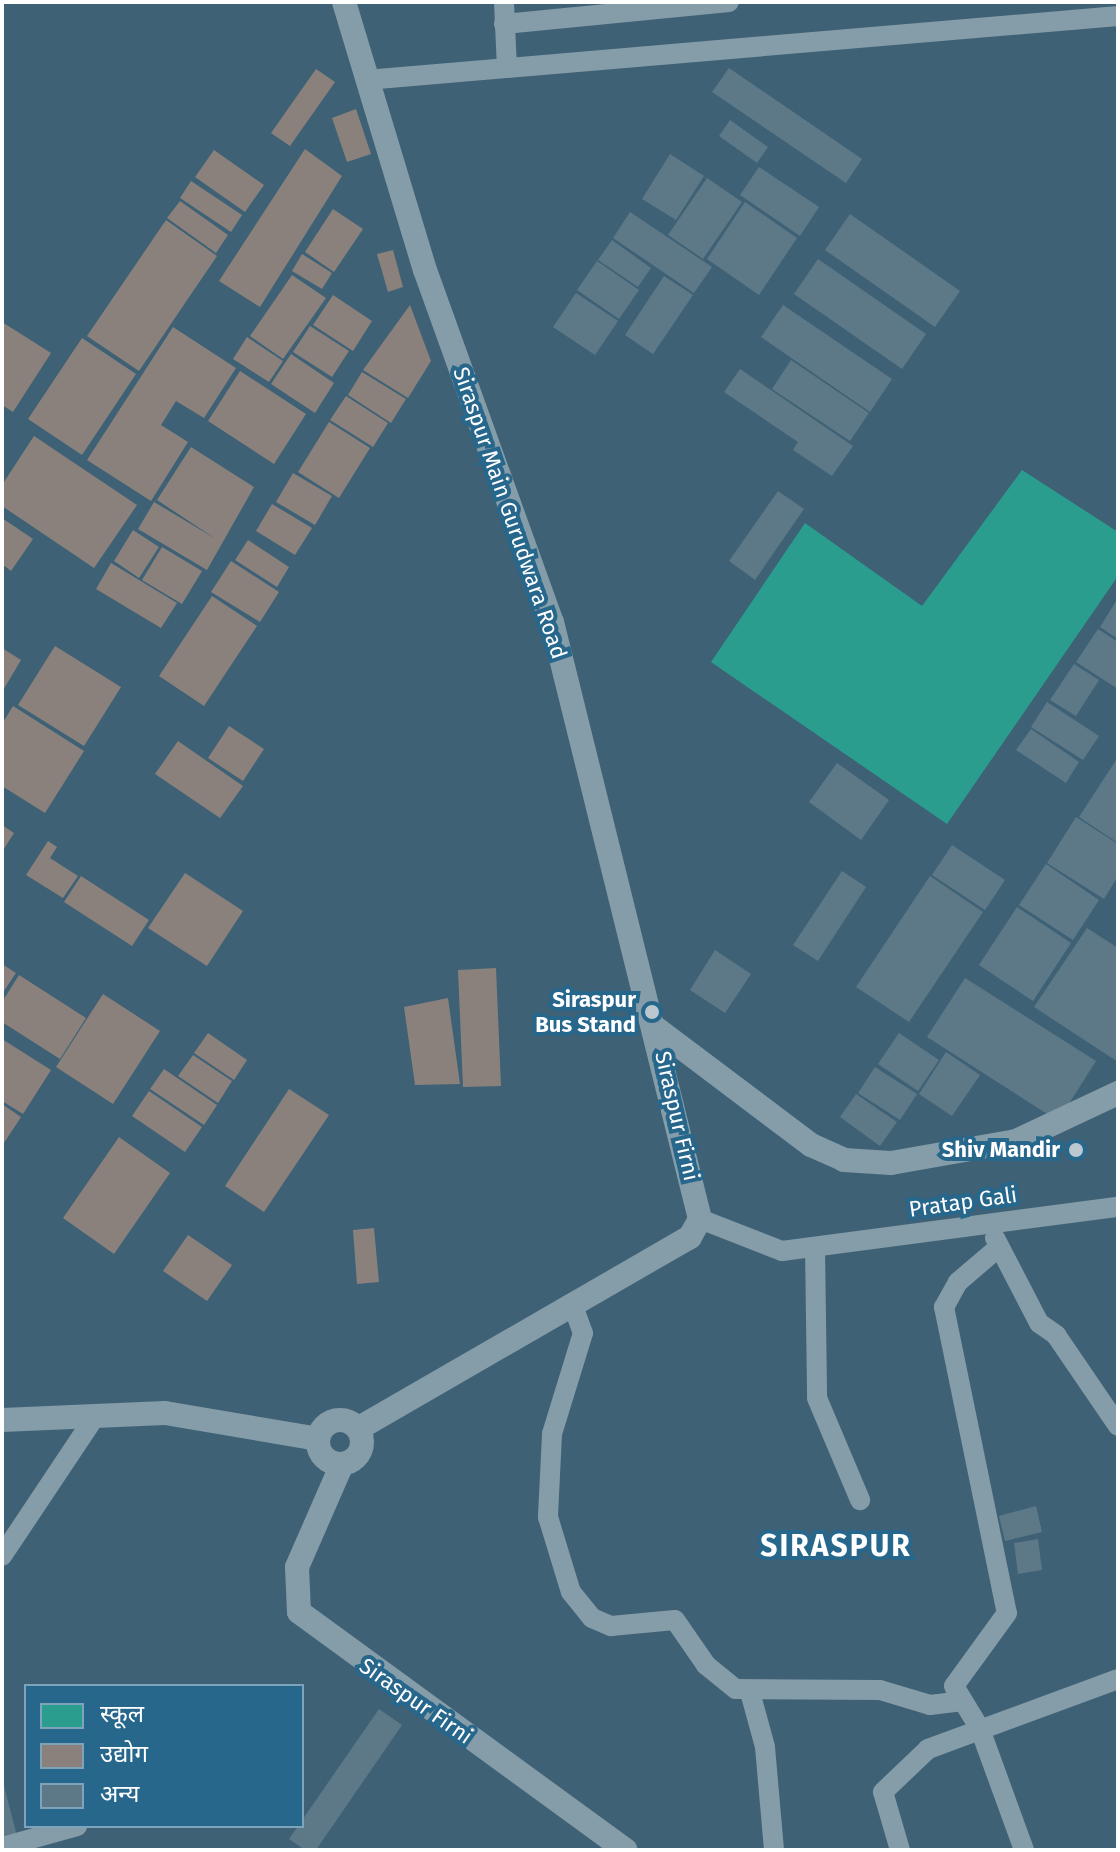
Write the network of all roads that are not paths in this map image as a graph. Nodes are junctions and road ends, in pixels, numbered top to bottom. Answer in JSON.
{"nodes":[{"id":1,"x":344,"y":2,"type":"edge"},
{"id":2,"x":504,"y":2,"type":"edge"},
{"id":3,"x":729,"y":2,"type":"edge"},
{"id":4,"x":1118,"y":16,"type":"edge"},
{"id":5,"x":504,"y":24,"type":"junction"},
{"id":6,"x":507,"y":68,"type":"junction"},
{"id":7,"x":366,"y":80,"type":"junction"},
{"id":8,"x":657,"y":1029,"type":"junction"},
{"id":9,"x":1118,"y":1093,"type":"edge"},
{"id":10,"x":1118,"y":1207,"type":"edge"},
{"id":11,"x":700,"y":1219,"type":"junction"},
{"id":12,"x":988,"y":1224,"type":"junction"},
{"id":13,"x":815,"y":1247,"type":"junction"},
{"id":14,"x":999,"y":1247,"type":"junction"},
{"id":15,"x":572,"y":1303,"type":"junction"},
{"id":16,"x":96,"y":1415,"type":"junction"},
{"id":17,"x":2,"y":1420,"type":"edge"},
{"id":18,"x":1118,"y":1426,"type":"edge"},
{"id":19,"x":359,"y":1428,"type":"junction"},
{"id":20,"x":318,"y":1439,"type":"junction"},
{"id":21,"x":342,"y":1464,"type":"junction"},
{"id":22,"x":860,"y":1500,"type":"dead end"},
{"id":23,"x":2,"y":1556,"type":"edge"},
{"id":24,"x":1118,"y":1679,"type":"edge"},
{"id":25,"x":750,"y":1692,"type":"junction"},
{"id":26,"x":961,"y":1701,"type":"junction"},
{"id":27,"x":980,"y":1729,"type":"junction"},
{"id":28,"x":70,"y":1828,"type":"edge"},
{"id":29,"x":2,"y":1847,"type":"edge"},
{"id":30,"x":625,"y":1850,"type":"edge"},
{"id":31,"x":774,"y":1850,"type":"edge"},
{"id":32,"x":900,"y":1850,"type":"edge"},
{"id":33,"x":1024,"y":1850,"type":"edge"}],
"edges":[{"from":1,"to":7,"type":"street","name":"Siraspur Main Gurudwara Road"},
{"from":2,"to":5,"type":"street"},
{"from":3,"to":5,"type":"street"},
{"from":4,"to":6,"type":"street"},
{"from":5,"to":6,"type":"street"},
{"from":6,"to":7,"type":"street"},
{"from":7,"to":8,"type":"street","name":"Siraspur Main Gurudwara Road"},
{"from":8,"to":9,"type":"street","name":"Siraspur Firni"},
{"from":8,"to":11,"type":"street","name":"Siraspur Firni"},
{"from":10,"to":12,"type":"street","name":"Pratap Gali"},
{"from":11,"to":13,"type":"street","name":"Pratap Gali"},
{"from":11,"to":15,"type":"street"},
{"from":12,"to":13,"type":"street","name":"Pratap Gali"},
{"from":12,"to":14,"type":"street"},
{"from":13,"to":22,"type":"street"},
{"from":14,"to":18,"type":"street"},
{"from":14,"to":26,"type":"street"},
{"from":15,"to":19,"type":"street"},
{"from":15,"to":25,"type":"street"},
{"from":16,"to":17,"type":"street"},
{"from":16,"to":20,"type":"street"},
{"from":16,"to":23,"type":"street"},
{"from":19,"to":20,"type":"street"},
{"from":19,"to":21,"type":"street"},
{"from":20,"to":21,"type":"street"},
{"from":21,"to":30,"type":"street","name":"Siraspur Firni"},
{"from":24,"to":27,"type":"street"},
{"from":25,"to":26,"type":"street"},
{"from":25,"to":31,"type":"street"},
{"from":26,"to":27,"type":"street"},
{"from":27,"to":32,"type":"street"},
{"from":27,"to":33,"type":"street"},
{"from":28,"to":29,"type":"street"}]}
